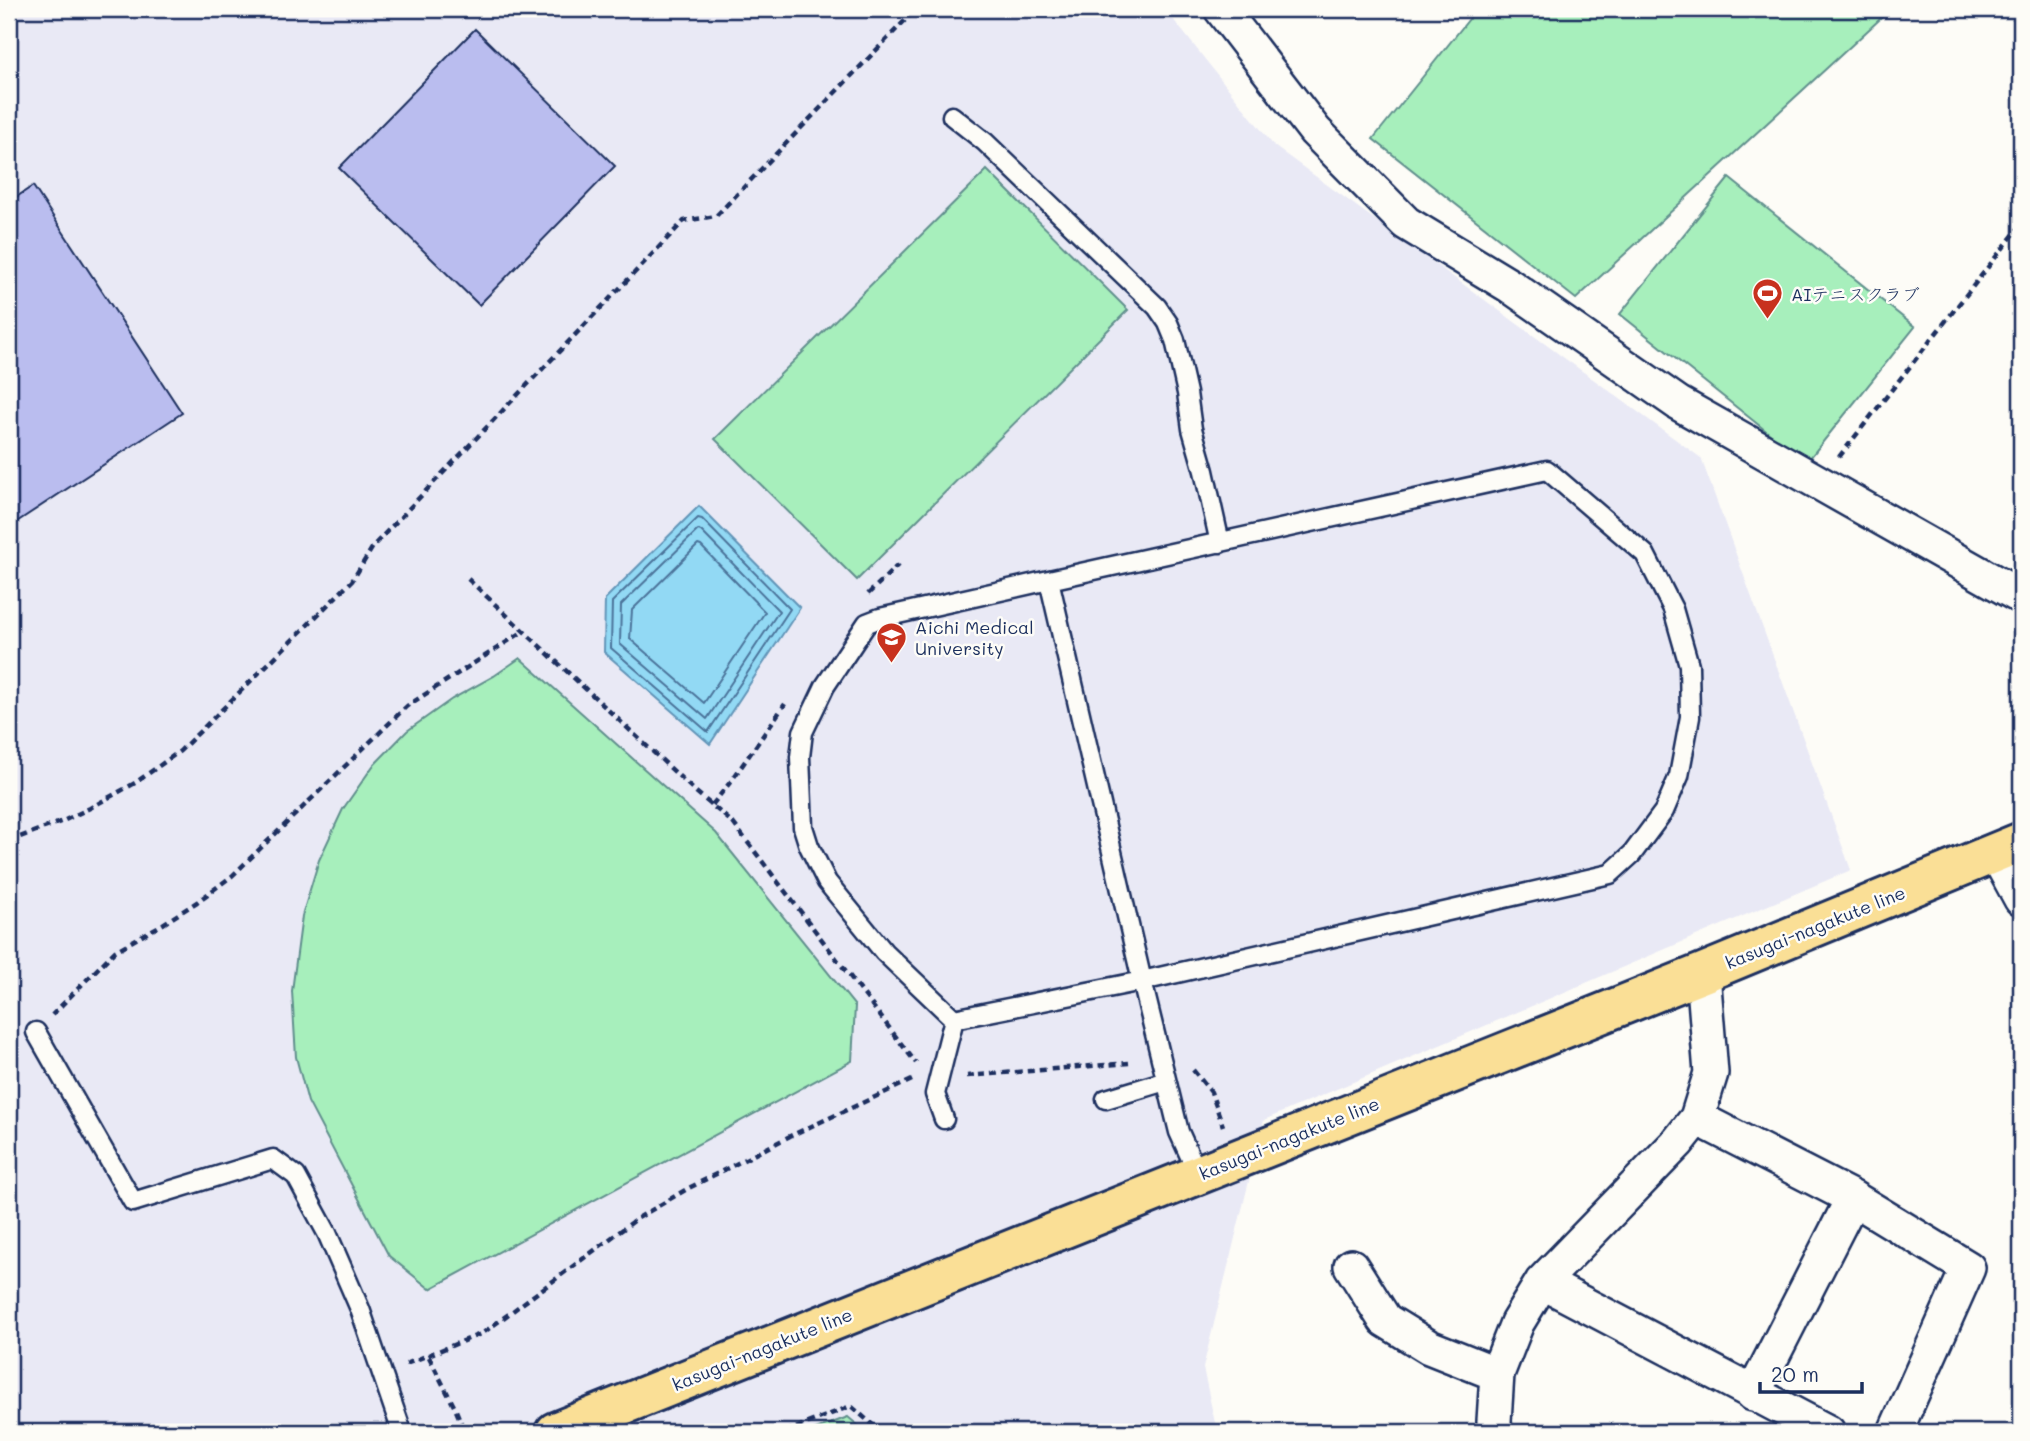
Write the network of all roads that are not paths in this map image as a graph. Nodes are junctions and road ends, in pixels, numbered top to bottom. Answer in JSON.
{"nodes":[{"id":1,"x":1221,"y":9,"type":"edge"},
{"id":2,"x":952,"y":116,"type":"dead end"},
{"id":3,"x":1220,"y":542,"type":"junction"},
{"id":4,"x":1049,"y":580,"type":"junction"},
{"id":5,"x":2021,"y":597,"type":"edge"},
{"id":6,"x":2008,"y":847,"type":"edge"},
{"id":7,"x":2021,"y":899,"type":"edge"},
{"id":8,"x":1703,"y":973,"type":"junction"},
{"id":9,"x":1142,"y":981,"type":"junction"},
{"id":10,"x":954,"y":1019,"type":"junction"},
{"id":11,"x":36,"y":1032,"type":"road end"},
{"id":12,"x":1166,"y":1080,"type":"junction"},
{"id":13,"x":1106,"y":1099,"type":"dead end"},
{"id":14,"x":1697,"y":1118,"type":"junction"},
{"id":15,"x":944,"y":1119,"type":"dead end"},
{"id":16,"x":1198,"y":1174,"type":"junction"},
{"id":17,"x":1853,"y":1198,"type":"junction"},
{"id":18,"x":1351,"y":1266,"type":"dead end"},
{"id":19,"x":1542,"y":1282,"type":"junction"},
{"id":20,"x":1497,"y":1374,"type":"junction"},
{"id":21,"x":1752,"y":1394,"type":"junction"},
{"id":22,"x":402,"y":1432,"type":"edge"},
{"id":23,"x":555,"y":1432,"type":"edge"},
{"id":24,"x":1495,"y":1432,"type":"edge"},
{"id":25,"x":1828,"y":1432,"type":"edge"},
{"id":26,"x":1895,"y":1432,"type":"edge"}],
"edges":[{"from":1,"to":5,"type":"street"},
{"from":2,"to":3,"type":"lane"},
{"from":3,"to":4,"type":"lane"},
{"from":3,"to":9,"type":"lane"},
{"from":4,"to":9,"type":"lane"},
{"from":4,"to":10,"type":"lane"},
{"from":6,"to":7,"type":"street"},
{"from":6,"to":8,"type":"main road","name":"kasugai-nagakute line"},
{"from":8,"to":14,"type":"street"},
{"from":8,"to":16,"type":"main road","name":"kasugai-nagakute line"},
{"from":9,"to":10,"type":"lane"},
{"from":9,"to":12,"type":"lane"},
{"from":10,"to":15,"type":"lane"},
{"from":11,"to":22,"type":"lane"},
{"from":12,"to":13,"type":"lane"},
{"from":12,"to":16,"type":"lane"},
{"from":14,"to":17,"type":"street"},
{"from":14,"to":19,"type":"street"},
{"from":16,"to":23,"type":"main road","name":"kasugai-nagakute line"},
{"from":17,"to":21,"type":"street"},
{"from":17,"to":26,"type":"street"},
{"from":18,"to":20,"type":"street"},
{"from":19,"to":20,"type":"street"},
{"from":19,"to":21,"type":"street"},
{"from":20,"to":24,"type":"street"},
{"from":21,"to":25,"type":"street"}]}
